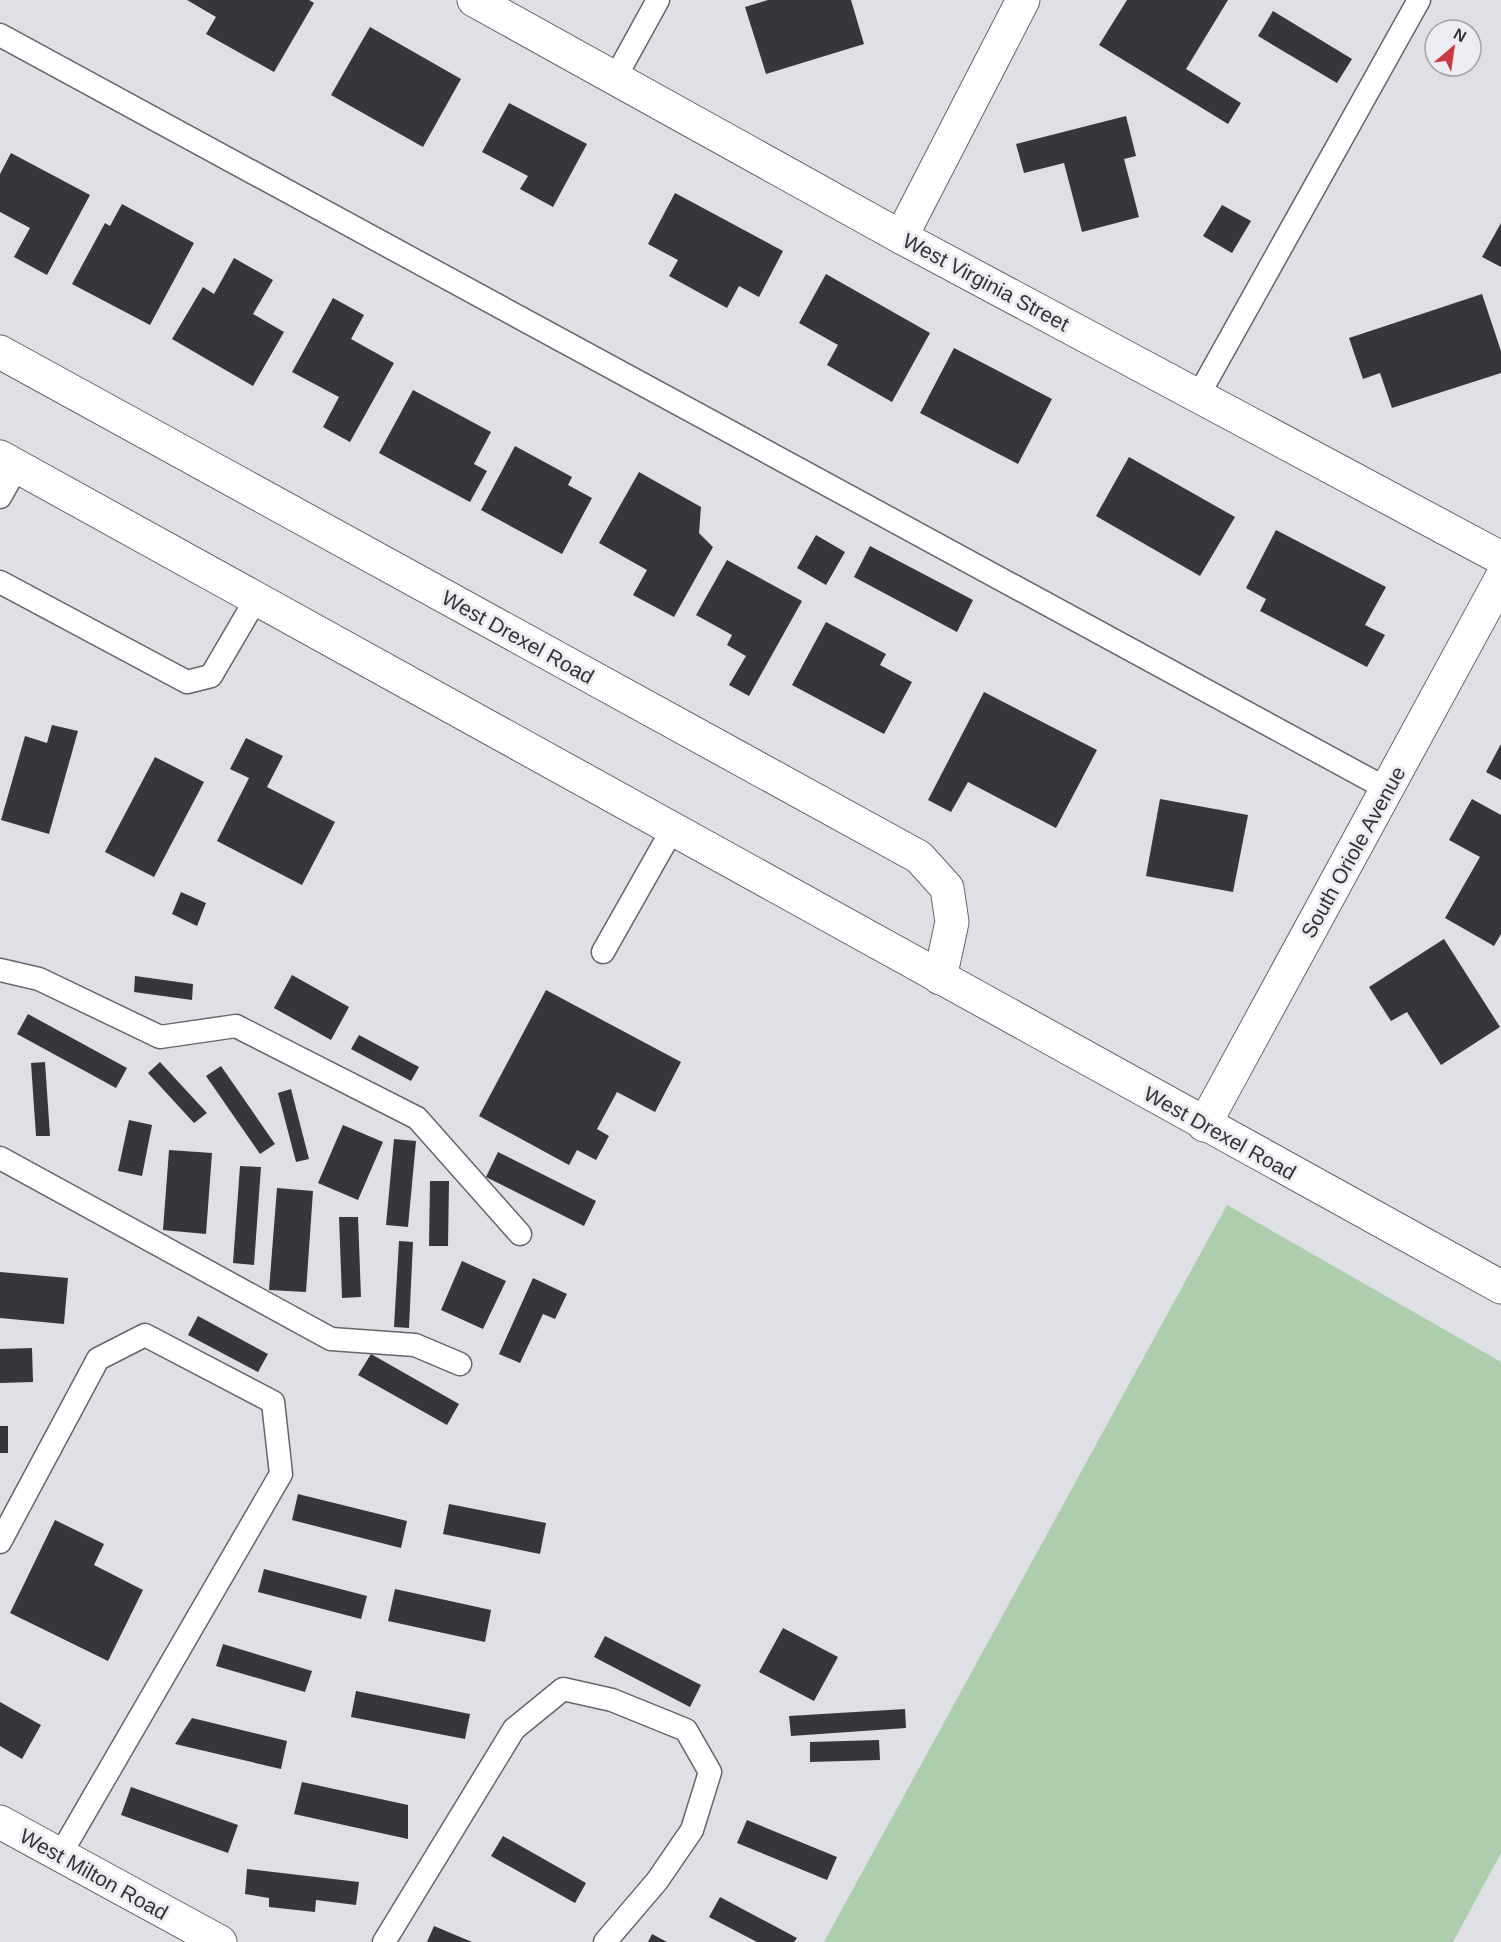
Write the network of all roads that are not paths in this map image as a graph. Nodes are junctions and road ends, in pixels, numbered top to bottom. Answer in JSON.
{"nodes":[{"id":1,"x":474,"y":0,"type":"edge"},
{"id":2,"x":658,"y":0,"type":"edge"},
{"id":3,"x":1023,"y":0,"type":"edge"},
{"id":4,"x":1419,"y":0,"type":"edge"},
{"id":5,"x":0,"y":35,"type":"edge"},
{"id":6,"x":615,"y":78,"type":"junction"},
{"id":7,"x":901,"y":237,"type":"junction"},
{"id":8,"x":0,"y":352,"type":"edge"},
{"id":9,"x":1198,"y":396,"type":"junction"},
{"id":10,"x":8,"y":462,"type":"edge"},
{"id":11,"x":0,"y":497,"type":"edge"},
{"id":12,"x":1501,"y":558,"type":"edge"},
{"id":13,"x":1501,"y":579,"type":"edge"},
{"id":14,"x":0,"y":582,"type":"edge"},
{"id":15,"x":256,"y":599,"type":"junction"},
{"id":16,"x":1387,"y":789,"type":"junction"},
{"id":17,"x":672,"y":830,"type":"junction"},
{"id":18,"x":603,"y":952,"type":"dead end"},
{"id":19,"x":0,"y":969,"type":"edge"},
{"id":20,"x":940,"y":978,"type":"junction"},
{"id":21,"x":1204,"y":1125,"type":"junction"},
{"id":22,"x":0,"y":1158,"type":"edge"},
{"id":23,"x":520,"y":1234,"type":"dead end"},
{"id":24,"x":1501,"y":1287,"type":"edge"},
{"id":25,"x":460,"y":1364,"type":"dead end"},
{"id":26,"x":0,"y":1542,"type":"edge"},
{"id":27,"x":0,"y":1822,"type":"edge"},
{"id":28,"x":60,"y":1855,"type":"junction"},
{"id":29,"x":220,"y":1942,"type":"edge"},
{"id":30,"x":384,"y":1942,"type":"edge"},
{"id":31,"x":605,"y":1942,"type":"edge"}],
"edges":[{"from":1,"to":6,"type":"street","name":"West Virginia Street"},
{"from":2,"to":6,"type":"lane"},
{"from":3,"to":7,"type":"street"},
{"from":4,"to":9,"type":"lane"},
{"from":5,"to":16,"type":"lane"},
{"from":6,"to":7,"type":"street","name":"West Virginia Street"},
{"from":7,"to":9,"type":"street","name":"West Virginia Street"},
{"from":8,"to":20,"type":"street","name":"West Drexel Road"},
{"from":9,"to":12,"type":"street","name":"West Virginia Street"},
{"from":10,"to":11,"type":"lane"},
{"from":10,"to":15,"type":"street","name":"West Drexel Road"},
{"from":13,"to":16,"type":"street","name":"South Oriole Avenue"},
{"from":14,"to":15,"type":"lane"},
{"from":15,"to":17,"type":"street","name":"West Drexel Road"},
{"from":16,"to":21,"type":"street","name":"South Oriole Avenue"},
{"from":17,"to":18,"type":"lane"},
{"from":17,"to":20,"type":"street","name":"West Drexel Road"},
{"from":19,"to":23,"type":"lane"},
{"from":20,"to":21,"type":"street","name":"West Drexel Road"},
{"from":21,"to":24,"type":"street","name":"West Drexel Road"},
{"from":22,"to":25,"type":"lane"},
{"from":26,"to":28,"type":"lane"},
{"from":27,"to":28,"type":"street","name":"West Milton Road"},
{"from":28,"to":29,"type":"street","name":"West Milton Road"},
{"from":30,"to":31,"type":"lane"}]}
